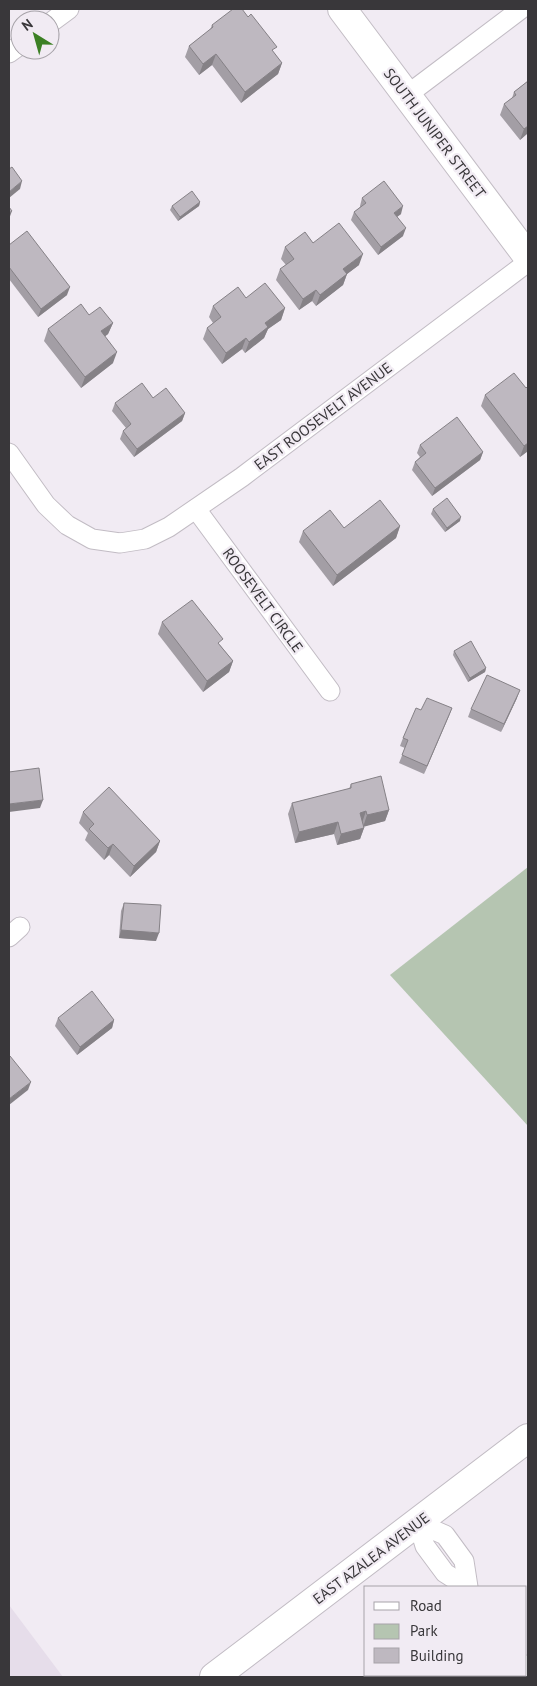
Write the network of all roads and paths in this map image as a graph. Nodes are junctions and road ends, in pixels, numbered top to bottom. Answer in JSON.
{"nodes":[{"id":1,"x":342,"y":9,"type":"edge"},
{"id":2,"x":521,"y":9,"type":"edge"},
{"id":3,"x":407,"y":95,"type":"junction"},
{"id":4,"x":528,"y":257,"type":"edge"},
{"id":5,"x":528,"y":262,"type":"edge"},
{"id":6,"x":9,"y":453,"type":"edge"},
{"id":7,"x":196,"y":509,"type":"junction"},
{"id":8,"x":330,"y":691,"type":"dead end"},
{"id":9,"x":528,"y":1438,"type":"edge"},
{"id":10,"x":418,"y":1523,"type":"junction"},
{"id":11,"x":466,"y":1586,"type":"edge"},
{"id":12,"x":214,"y":1677,"type":"edge"}],
"edges":[{"from":1,"to":3,"type":"street","name":"SOUTH JUNIPER STREET"},
{"from":2,"to":3,"type":"street"},
{"from":3,"to":4,"type":"street","name":"SOUTH JUNIPER STREET"},
{"from":5,"to":7,"type":"street","name":"EAST ROOSEVELT AVENUE"},
{"from":6,"to":7,"type":"street","name":"EAST ROOSEVELT AVENUE"},
{"from":7,"to":8,"type":"street","name":"ROOSEVELT CIRCLE"},
{"from":9,"to":10,"type":"street","name":"EAST AZALEA AVENUE"},
{"from":10,"to":11,"type":"street"},
{"from":10,"to":12,"type":"street","name":"EAST AZALEA AVENUE"}]}
